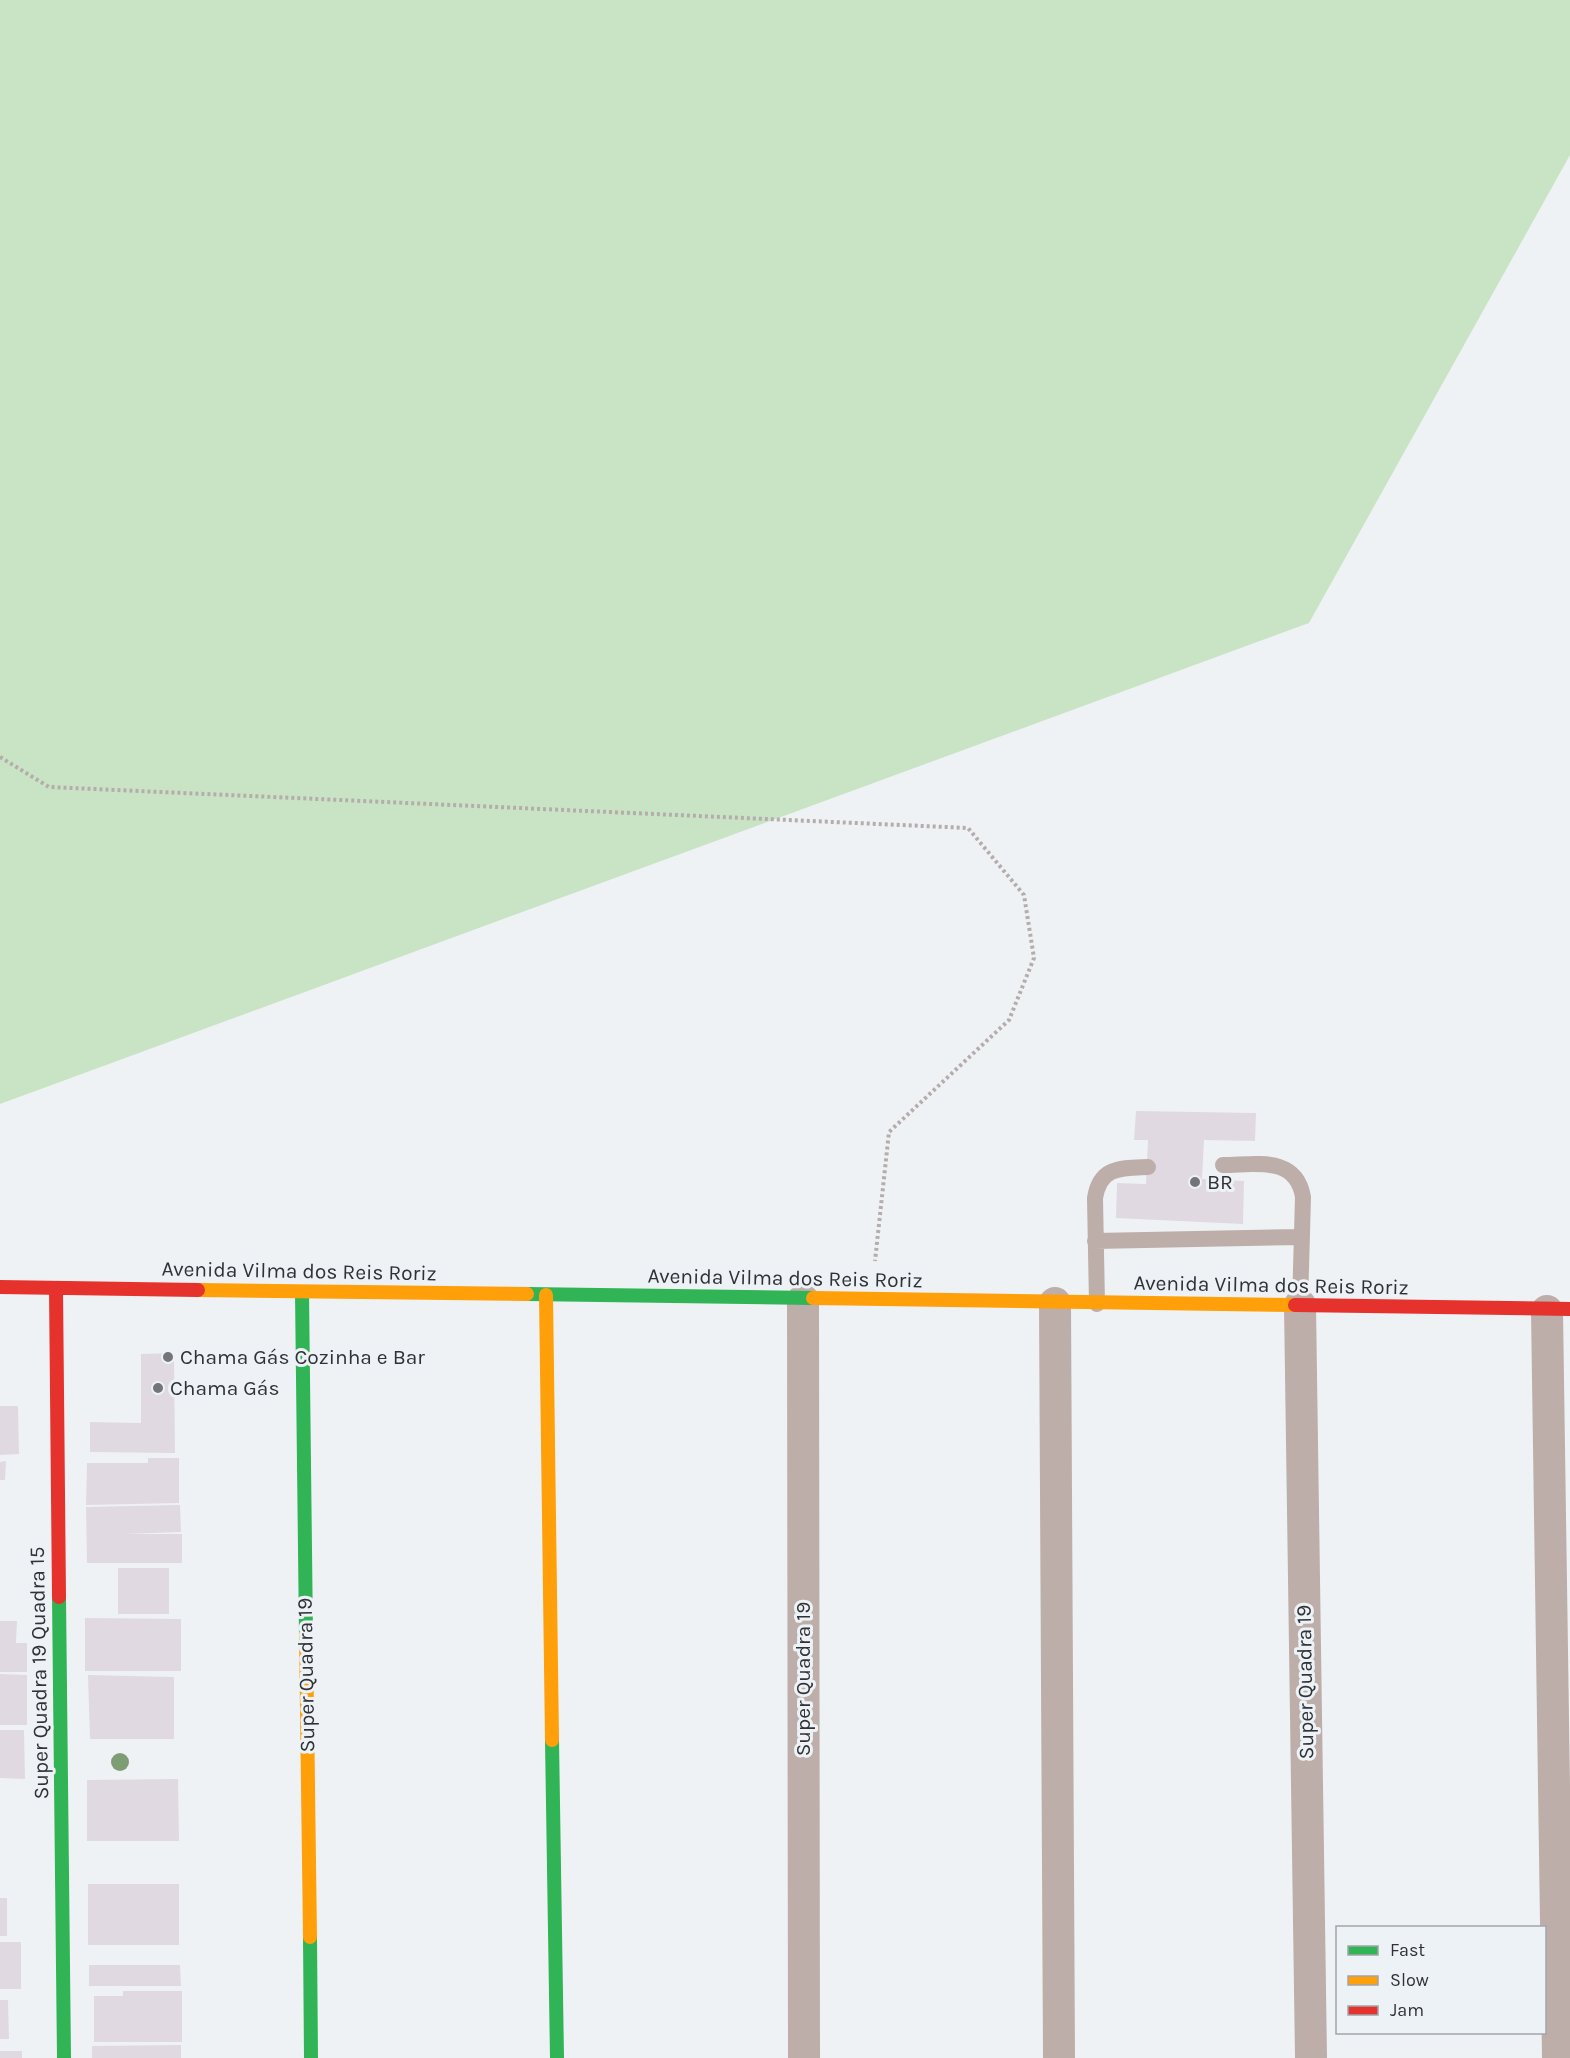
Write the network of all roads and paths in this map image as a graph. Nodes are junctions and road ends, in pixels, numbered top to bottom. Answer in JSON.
{"nodes":[{"id":1,"x":0,"y":757,"type":"edge"},
{"id":2,"x":1223,"y":1165,"type":"dead end"},
{"id":3,"x":1148,"y":1167,"type":"dead end"},
{"id":4,"x":1302,"y":1237,"type":"junction"},
{"id":5,"x":1095,"y":1241,"type":"junction"},
{"id":6,"x":0,"y":1287,"type":"edge"},
{"id":7,"x":56,"y":1288,"type":"junction"},
{"id":8,"x":302,"y":1292,"type":"junction"},
{"id":9,"x":546,"y":1296,"type":"junction"},
{"id":10,"x":803,"y":1299,"type":"junction"},
{"id":11,"x":871,"y":1301,"type":"junction"},
{"id":12,"x":1055,"y":1303,"type":"junction"},
{"id":13,"x":1097,"y":1304,"type":"junction"},
{"id":14,"x":1300,"y":1305,"type":"junction"},
{"id":15,"x":1558,"y":1310,"type":"edge"},
{"id":16,"x":64,"y":2058,"type":"edge"},
{"id":17,"x":311,"y":2058,"type":"edge"},
{"id":18,"x":557,"y":2058,"type":"edge"},
{"id":19,"x":804,"y":2058,"type":"edge"},
{"id":20,"x":1059,"y":2058,"type":"edge"},
{"id":21,"x":1311,"y":2058,"type":"edge"},
{"id":22,"x":1558,"y":2058,"type":"edge"}],
"edges":[{"from":1,"to":11,"type":"path"},
{"from":2,"to":4,"type":"lane"},
{"from":3,"to":5,"type":"lane"},
{"from":4,"to":5,"type":"lane"},
{"from":4,"to":14,"type":"lane"},
{"from":5,"to":13,"type":"lane"},
{"from":6,"to":7,"type":"street","name":"Avenida Vilma dos Reis Roriz"},
{"from":7,"to":8,"type":"street","name":"Avenida Vilma dos Reis Roriz"},
{"from":7,"to":16,"type":"street","name":"Super Quadra 19 Quadra 15"},
{"from":8,"to":9,"type":"street","name":"Avenida Vilma dos Reis Roriz"},
{"from":8,"to":17,"type":"street","name":"Super Quadra 19"},
{"from":9,"to":10,"type":"street","name":"Avenida Vilma dos Reis Roriz"},
{"from":9,"to":18,"type":"street"},
{"from":10,"to":11,"type":"street","name":"Avenida Vilma dos Reis Roriz"},
{"from":10,"to":19,"type":"street","name":"Super Quadra 19"},
{"from":11,"to":12,"type":"street","name":"Avenida Vilma dos Reis Roriz"},
{"from":12,"to":13,"type":"street","name":"Avenida Vilma dos Reis Roriz"},
{"from":12,"to":20,"type":"street"},
{"from":13,"to":14,"type":"street","name":"Avenida Vilma dos Reis Roriz"},
{"from":14,"to":15,"type":"street","name":"Avenida Vilma dos Reis Roriz"},
{"from":14,"to":21,"type":"street","name":"Super Quadra 19"},
{"from":15,"to":22,"type":"street"}]}
